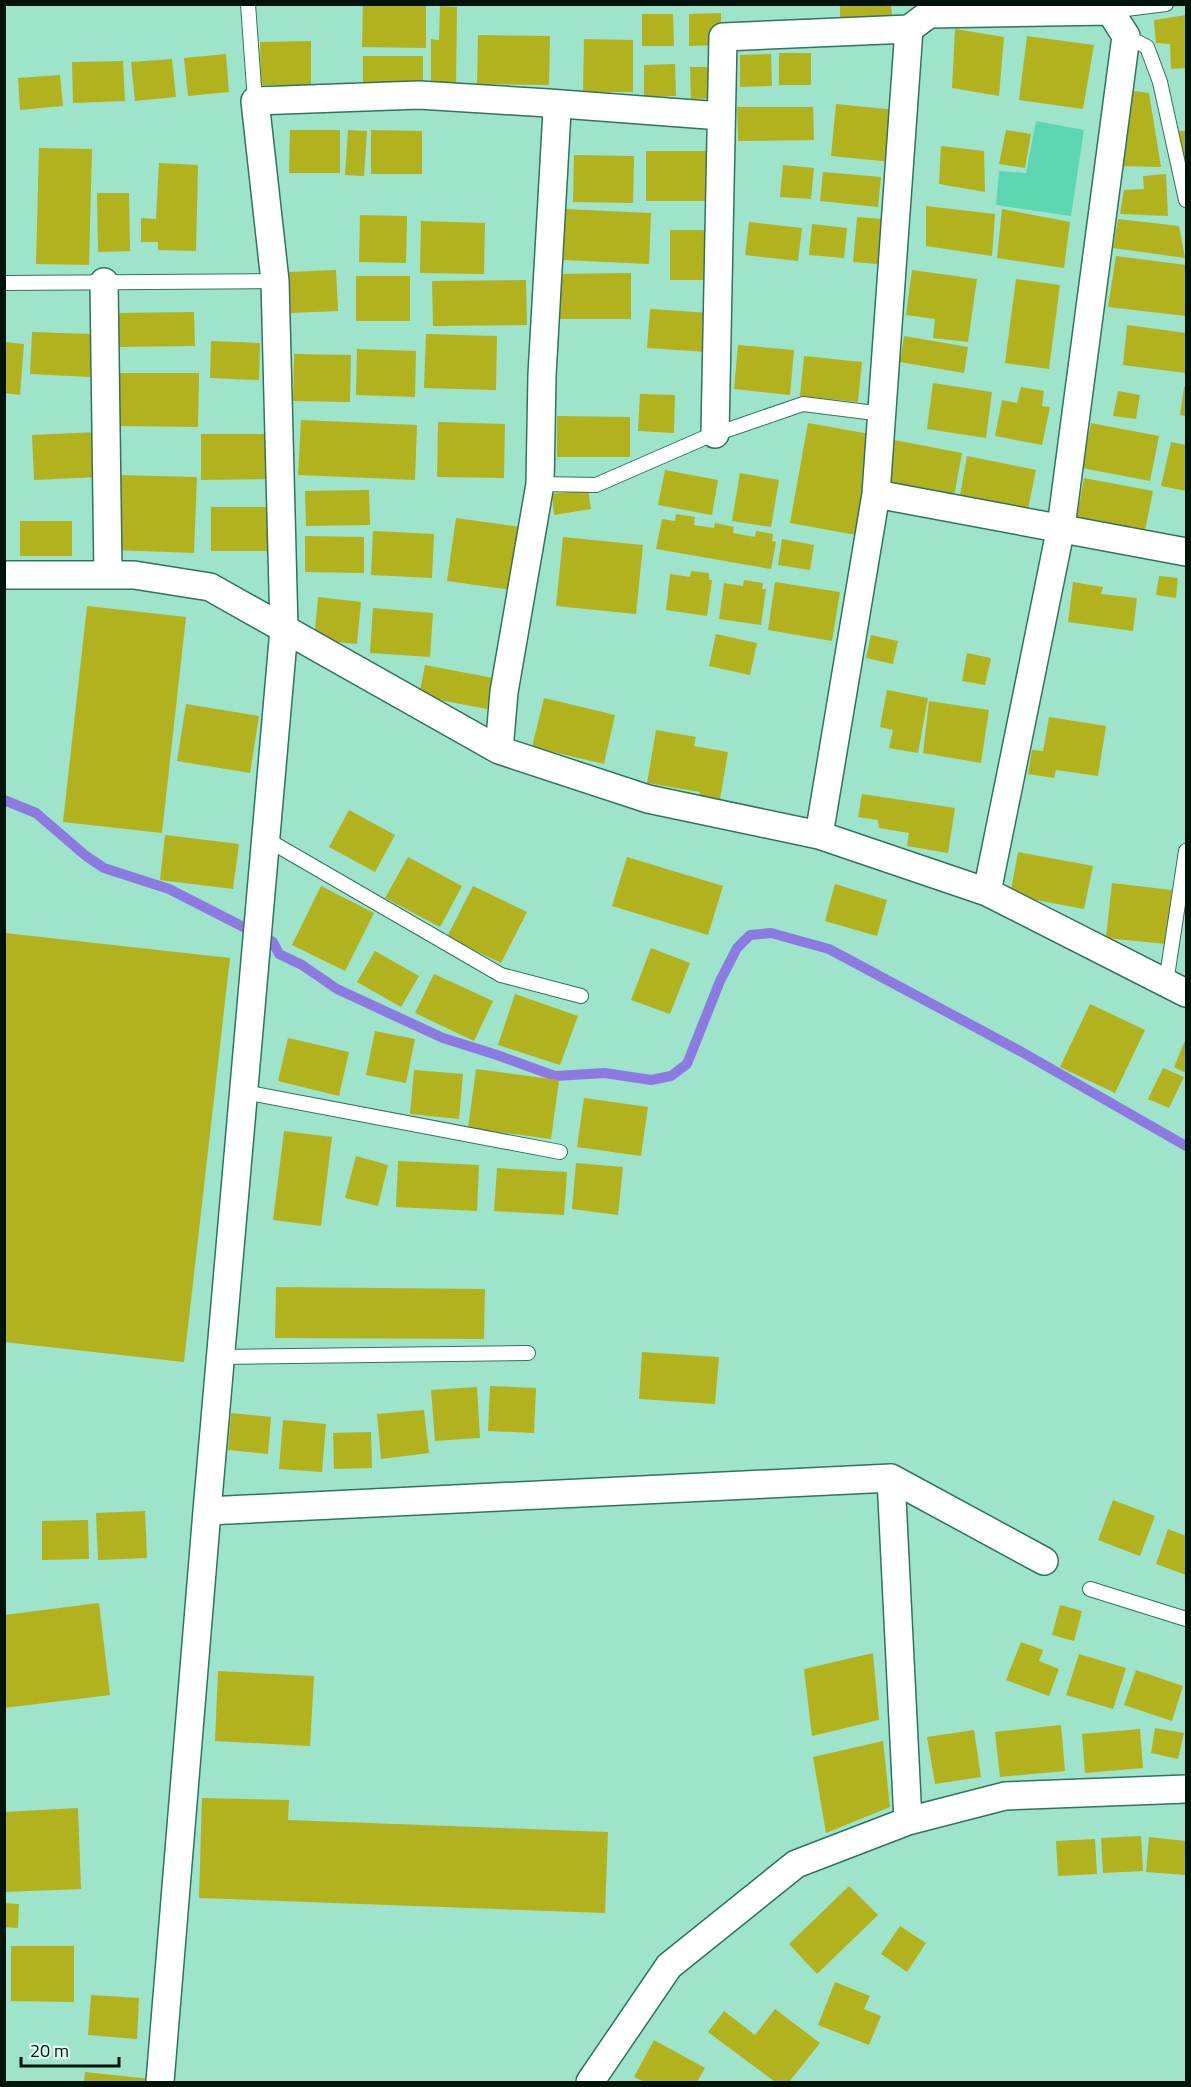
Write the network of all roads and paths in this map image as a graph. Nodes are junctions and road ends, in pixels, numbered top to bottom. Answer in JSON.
{"nodes":[{"id":1,"x":248,"y":4,"type":"edge"},
{"id":2,"x":1166,"y":4,"type":"edge"},
{"id":3,"x":1110,"y":11,"type":"junction"},
{"id":4,"x":919,"y":16,"type":"edge"},
{"id":5,"x":1125,"y":36,"type":"junction"},
{"id":6,"x":255,"y":101,"type":"junction"},
{"id":7,"x":548,"y":103,"type":"junction"},
{"id":8,"x":722,"y":116,"type":"junction"},
{"id":9,"x":1186,"y":200,"type":"edge"},
{"id":10,"x":275,"y":281,"type":"junction"},
{"id":11,"x":104,"y":282,"type":"junction"},
{"id":12,"x":4,"y":283,"type":"edge"},
{"id":13,"x":882,"y":414,"type":"junction"},
{"id":14,"x":715,"y":434,"type":"junction"},
{"id":15,"x":540,"y":484,"type":"junction"},
{"id":16,"x":876,"y":494,"type":"junction"},
{"id":17,"x":1061,"y":527,"type":"junction"},
{"id":18,"x":1186,"y":552,"type":"edge"},
{"id":19,"x":108,"y":574,"type":"junction"},
{"id":20,"x":4,"y":575,"type":"edge"},
{"id":21,"x":284,"y":629,"type":"junction"},
{"id":22,"x":498,"y":750,"type":"junction"},
{"id":23,"x":819,"y":835,"type":"junction"},
{"id":24,"x":266,"y":839,"type":"junction"},
{"id":25,"x":1186,"y":851,"type":"edge"},
{"id":26,"x":987,"y":892,"type":"junction"},
{"id":27,"x":1176,"y":988,"type":"edge"},
{"id":28,"x":581,"y":996,"type":"dead end"},
{"id":29,"x":244,"y":1092,"type":"junction"},
{"id":30,"x":560,"y":1152,"type":"dead end"},
{"id":31,"x":528,"y":1353,"type":"dead end"},
{"id":32,"x":220,"y":1357,"type":"junction"},
{"id":33,"x":891,"y":1478,"type":"junction"},
{"id":34,"x":207,"y":1511,"type":"junction"},
{"id":35,"x":1044,"y":1561,"type":"dead end"},
{"id":36,"x":1090,"y":1589,"type":"dead end"},
{"id":37,"x":1186,"y":1619,"type":"edge"},
{"id":38,"x":1186,"y":1789,"type":"edge"},
{"id":39,"x":908,"y":1821,"type":"junction"},
{"id":40,"x":160,"y":2082,"type":"edge"},
{"id":41,"x":590,"y":2082,"type":"edge"}],
"edges":[{"from":1,"to":6,"type":"lane"},
{"from":2,"to":3,"type":"lane"},
{"from":3,"to":4,"type":"street"},
{"from":3,"to":5,"type":"street"},
{"from":4,"to":8,"type":"street"},
{"from":4,"to":13,"type":"street"},
{"from":5,"to":9,"type":"lane"},
{"from":5,"to":17,"type":"street"},
{"from":6,"to":7,"type":"street"},
{"from":6,"to":10,"type":"street"},
{"from":7,"to":8,"type":"street"},
{"from":7,"to":15,"type":"street"},
{"from":8,"to":14,"type":"street"},
{"from":10,"to":11,"type":"lane"},
{"from":10,"to":21,"type":"street"},
{"from":11,"to":12,"type":"lane"},
{"from":11,"to":19,"type":"street"},
{"from":13,"to":14,"type":"lane"},
{"from":13,"to":16,"type":"street"},
{"from":14,"to":15,"type":"lane"},
{"from":15,"to":22,"type":"street"},
{"from":16,"to":17,"type":"street"},
{"from":16,"to":23,"type":"street"},
{"from":17,"to":18,"type":"street"},
{"from":17,"to":26,"type":"street"},
{"from":19,"to":20,"type":"street"},
{"from":19,"to":21,"type":"street"},
{"from":21,"to":22,"type":"street"},
{"from":21,"to":24,"type":"street"},
{"from":22,"to":23,"type":"street"},
{"from":23,"to":26,"type":"street"},
{"from":24,"to":28,"type":"lane"},
{"from":24,"to":29,"type":"street"},
{"from":25,"to":27,"type":"lane"},
{"from":26,"to":27,"type":"street"},
{"from":29,"to":30,"type":"lane"},
{"from":29,"to":32,"type":"street"},
{"from":31,"to":32,"type":"lane"},
{"from":32,"to":34,"type":"street"},
{"from":33,"to":34,"type":"street"},
{"from":33,"to":35,"type":"street"},
{"from":33,"to":39,"type":"street"},
{"from":34,"to":40,"type":"street"},
{"from":36,"to":37,"type":"lane"},
{"from":38,"to":39,"type":"street"},
{"from":39,"to":41,"type":"street"}]}
